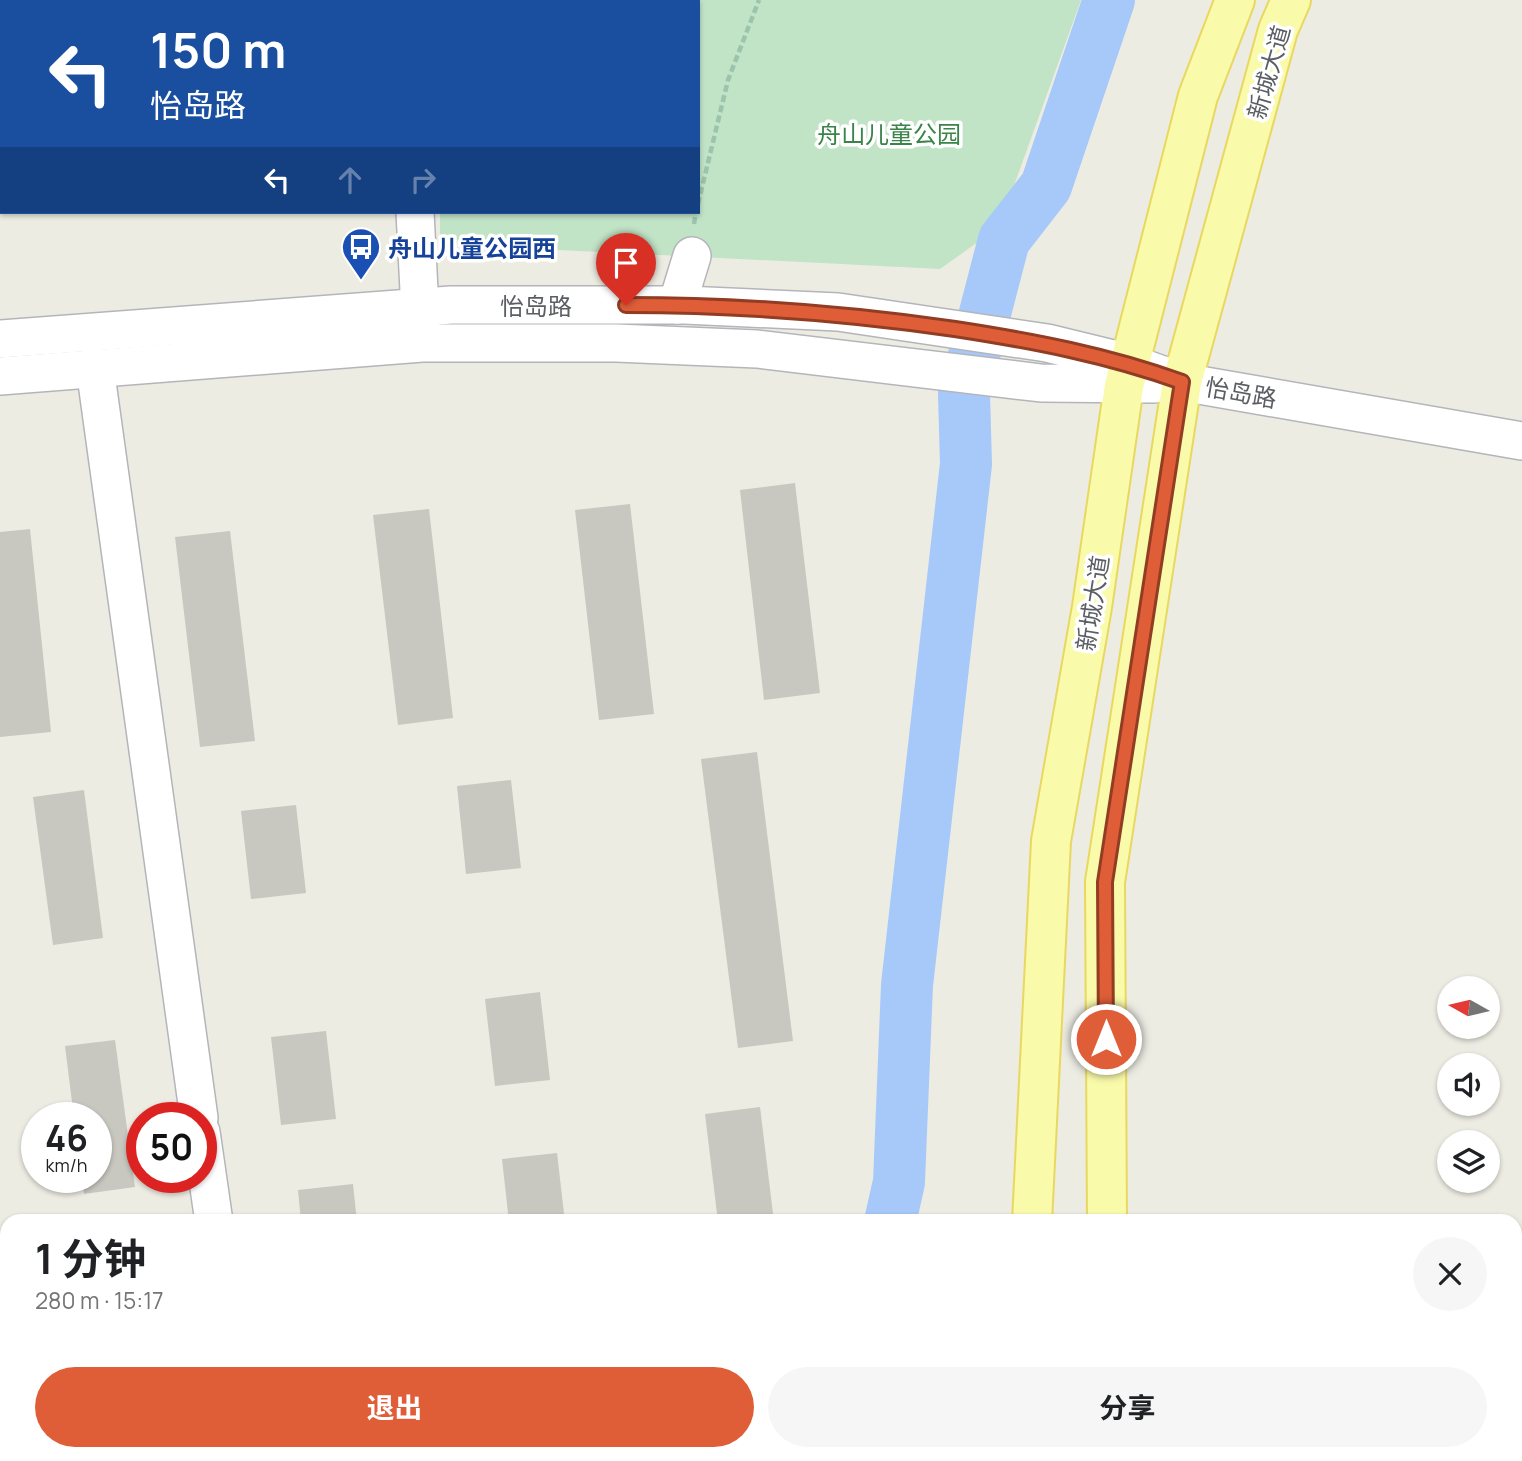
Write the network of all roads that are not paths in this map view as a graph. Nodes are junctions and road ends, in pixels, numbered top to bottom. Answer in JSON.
{"nodes":[{"id":1,"x":1235,"y":0,"type":"edge"},
{"id":2,"x":1291,"y":0,"type":"edge"},
{"id":3,"x":415,"y":214,"type":"edge"},
{"id":4,"x":692,"y":256,"type":"dead end"},
{"id":5,"x":677,"y":305,"type":"junction"},
{"id":6,"x":421,"y":325,"type":"junction"},
{"id":7,"x":0,"y":339,"type":"edge"},
{"id":8,"x":95,"y":368,"type":"junction"},
{"id":9,"x":1127,"y":374,"type":"junction"},
{"id":10,"x":0,"y":376,"type":"edge"},
{"id":11,"x":1182,"y":382,"type":"junction"},
{"id":12,"x":1522,"y":441,"type":"edge"},
{"id":13,"x":197,"y":1102,"type":"edge"},
{"id":14,"x":210,"y":1193,"type":"edge"},
{"id":15,"x":213,"y":1214,"type":"edge"},
{"id":16,"x":1032,"y":1214,"type":"edge"},
{"id":17,"x":1107,"y":1214,"type":"edge"}],
"edges":[{"from":1,"to":9,"type":"main road","name":"新城大道"},
{"from":2,"to":11,"type":"main road","name":"新城大道"},
{"from":3,"to":6,"type":"street"},
{"from":4,"to":5,"type":"street"},
{"from":5,"to":6,"type":"street","name":"怡岛路"},
{"from":5,"to":9,"type":"street","name":"怡岛路"},
{"from":6,"to":7,"type":"street","name":"怡岛路"},
{"from":6,"to":8,"type":"street"},
{"from":6,"to":9,"type":"street"},
{"from":8,"to":10,"type":"street"},
{"from":8,"to":13,"type":"street"},
{"from":9,"to":11,"type":"street","name":"怡岛路"},
{"from":9,"to":16,"type":"main road","name":"新城大道"},
{"from":11,"to":12,"type":"street","name":"怡岛路"},
{"from":11,"to":17,"type":"main road","name":"新城大道"},
{"from":14,"to":15,"type":"street"}]}
